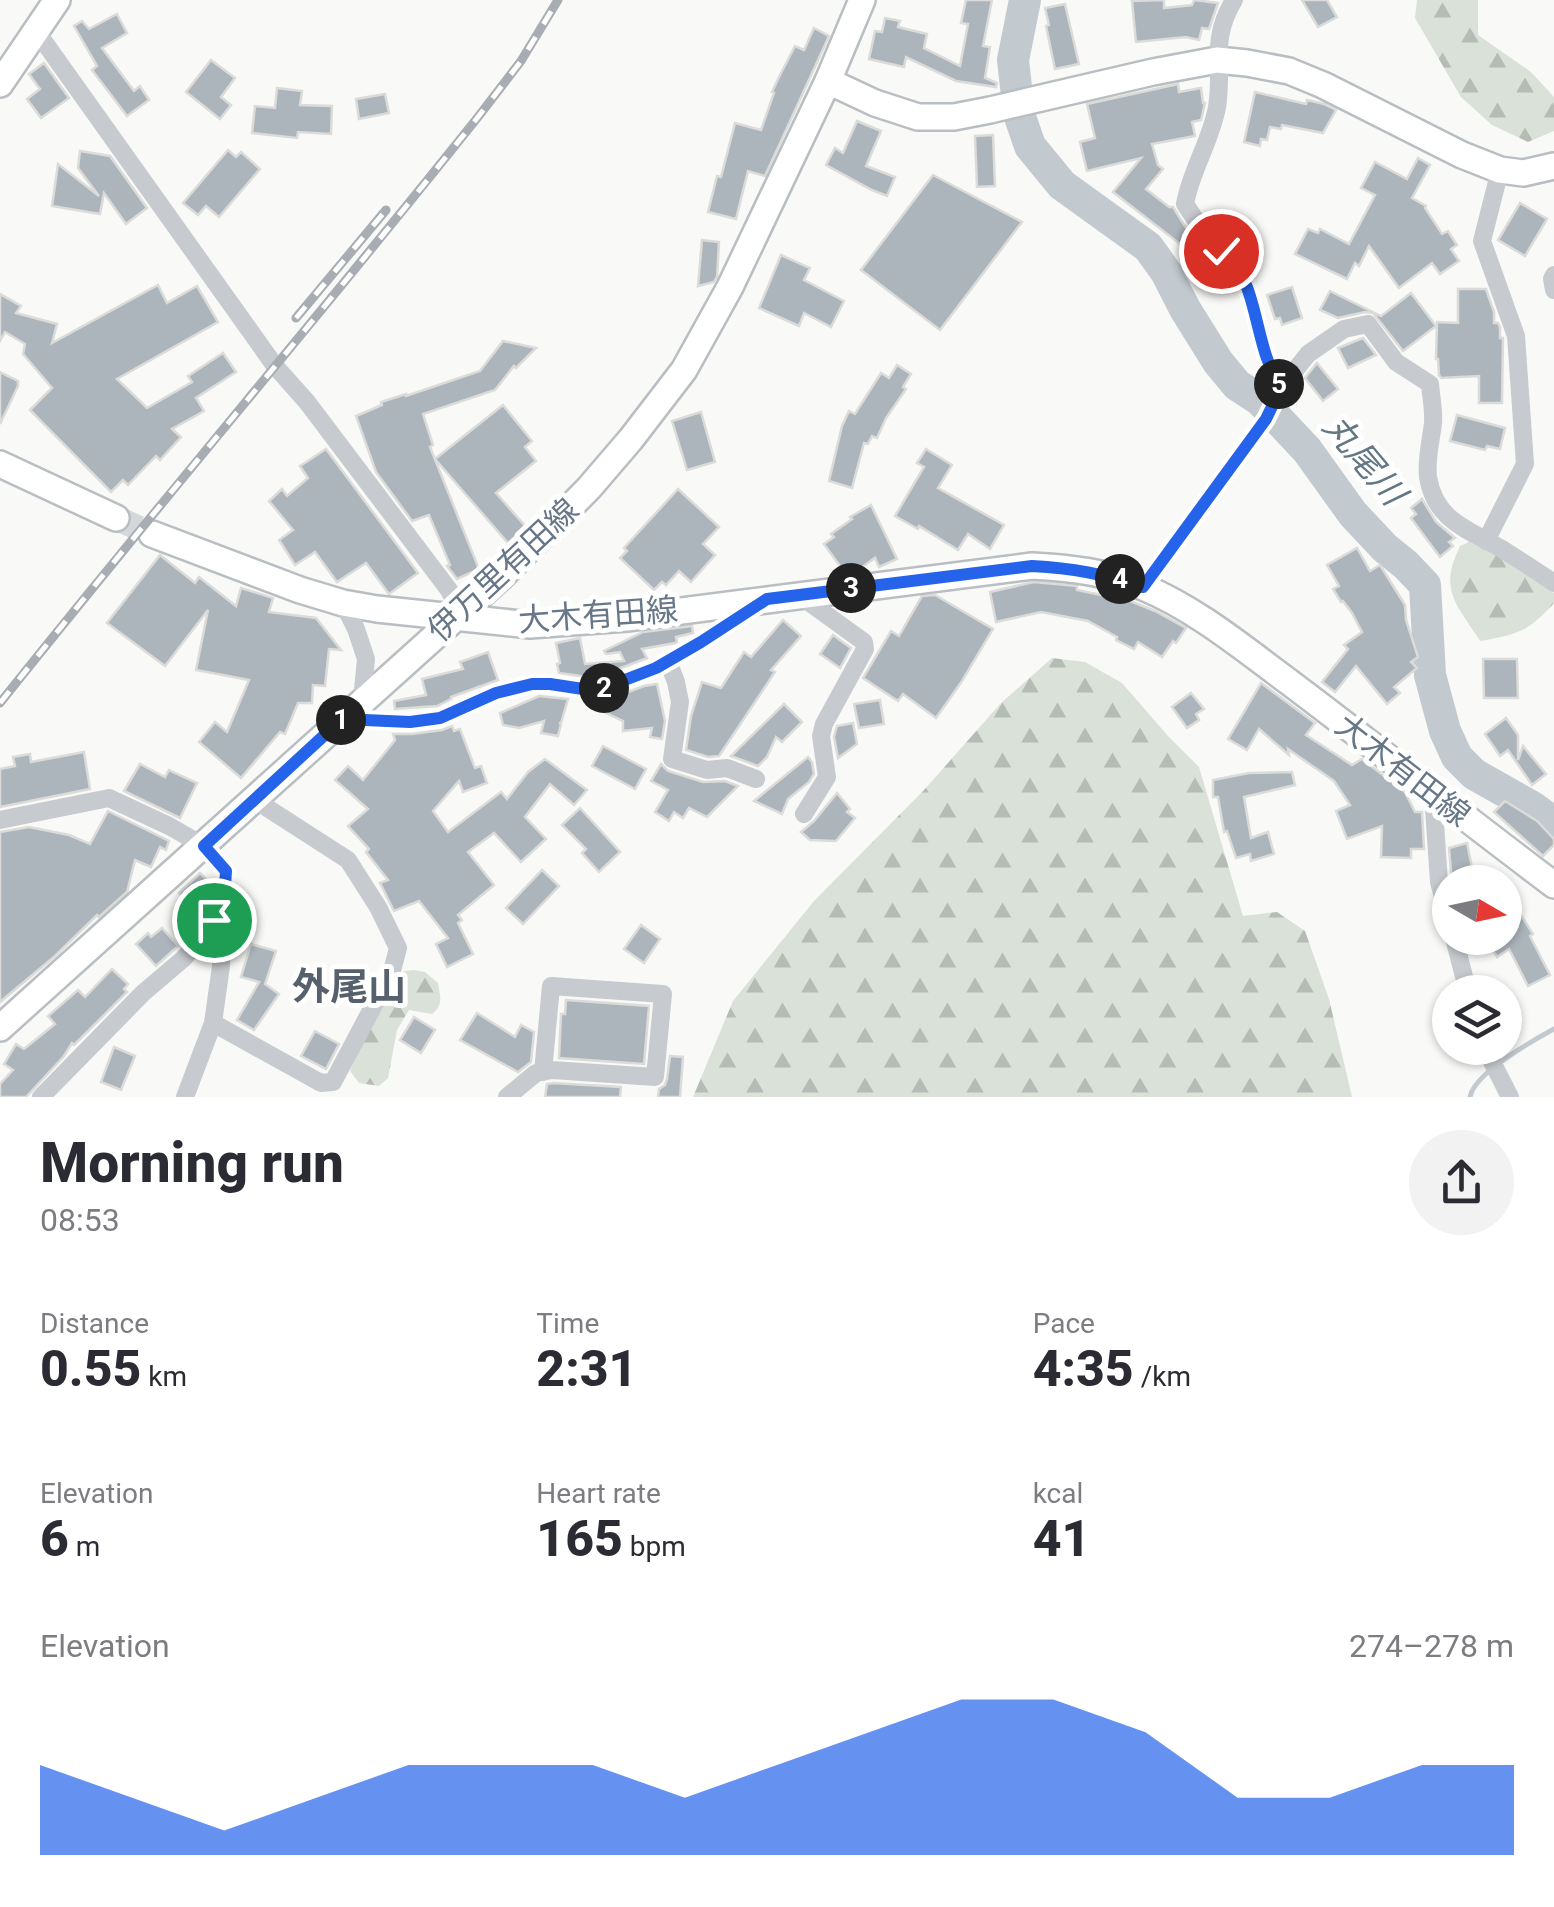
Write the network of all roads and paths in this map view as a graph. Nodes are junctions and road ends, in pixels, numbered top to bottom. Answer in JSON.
{"nodes":[{"id":1,"x":57,"y":0,"type":"edge"},
{"id":2,"x":862,"y":0,"type":"edge"},
{"id":3,"x":1234,"y":0,"type":"edge"},
{"id":4,"x":37,"y":32,"type":"junction"},
{"id":5,"x":1217,"y":60,"type":"junction"},
{"id":6,"x":828,"y":80,"type":"junction"},
{"id":7,"x":0,"y":84,"type":"edge"},
{"id":8,"x":1554,"y":166,"type":"edge"},
{"id":9,"x":1500,"y":170,"type":"junction"},
{"id":10,"x":1554,"y":275,"type":"edge"},
{"id":11,"x":1554,"y":290,"type":"edge"},
{"id":12,"x":1281,"y":388,"type":"junction"},
{"id":13,"x":0,"y":464,"type":"edge"},
{"id":14,"x":116,"y":518,"type":"tunnel mouth"},
{"id":15,"x":152,"y":534,"type":"tunnel mouth"},
{"id":16,"x":1486,"y":540,"type":"junction"},
{"id":17,"x":1554,"y":582,"type":"edge"},
{"id":18,"x":1143,"y":587,"type":"junction"},
{"id":19,"x":799,"y":595,"type":"junction"},
{"id":20,"x":767,"y":599,"type":"junction"},
{"id":21,"x":343,"y":603,"type":"junction"},
{"id":22,"x":456,"y":616,"type":"junction"},
{"id":23,"x":668,"y":661,"type":"junction"},
{"id":24,"x":362,"y":700,"type":"junction"},
{"id":25,"x":342,"y":719,"type":"junction"},
{"id":26,"x":756,"y":778,"type":"dead end"},
{"id":27,"x":1432,"y":794,"type":"junction"},
{"id":28,"x":255,"y":800,"type":"junction"},
{"id":29,"x":804,"y":814,"type":"dead end"},
{"id":30,"x":0,"y":820,"type":"edge"},
{"id":31,"x":204,"y":846,"type":"junction"},
{"id":32,"x":1438,"y":865,"type":"edge"},
{"id":33,"x":1554,"y":885,"type":"edge"},
{"id":34,"x":224,"y":900,"type":"junction"},
{"id":35,"x":214,"y":1023,"type":"junction"},
{"id":36,"x":0,"y":1028,"type":"edge"},
{"id":37,"x":1493,"y":1065,"type":"edge"},
{"id":38,"x":542,"y":1072,"type":"junction"},
{"id":39,"x":41,"y":1097,"type":"edge"},
{"id":40,"x":185,"y":1097,"type":"edge"},
{"id":41,"x":506,"y":1097,"type":"edge"},
{"id":42,"x":1510,"y":1097,"type":"edge"}],
"edges":[{"from":1,"to":4,"type":"main road"},
{"from":2,"to":6,"type":"main road","name":"伊万里有田線"},
{"from":3,"to":5,"type":"street"},
{"from":4,"to":7,"type":"main road"},
{"from":4,"to":22,"type":"street"},
{"from":5,"to":6,"type":"main road"},
{"from":5,"to":9,"type":"main road"},
{"from":5,"to":12,"type":"street"},
{"from":6,"to":22,"type":"main road","name":"伊万里有田線"},
{"from":8,"to":9,"type":"main road"},
{"from":9,"to":16,"type":"street"},
{"from":10,"to":11,"type":"street"},
{"from":12,"to":16,"type":"street"},
{"from":12,"to":18,"type":"street"},
{"from":13,"to":14,"type":"main road"},
{"from":15,"to":21,"type":"main road","name":"大木有田線"},
{"from":16,"to":17,"type":"street"},
{"from":18,"to":19,"type":"main road","name":"大木有田線"},
{"from":18,"to":27,"type":"main road","name":"大木有田線"},
{"from":19,"to":20,"type":"main road","name":"大木有田線"},
{"from":19,"to":29,"type":"street"},
{"from":20,"to":22,"type":"main road","name":"大木有田線"},
{"from":20,"to":23,"type":"street"},
{"from":21,"to":22,"type":"main road","name":"大木有田線"},
{"from":21,"to":24,"type":"street"},
{"from":22,"to":24,"type":"main road","name":"伊万里有田線"},
{"from":23,"to":25,"type":"street"},
{"from":23,"to":26,"type":"street"},
{"from":24,"to":25,"type":"main road","name":"伊万里有田線"},
{"from":25,"to":28,"type":"main road","name":"伊万里有田線"},
{"from":27,"to":32,"type":"street"},
{"from":27,"to":33,"type":"main road","name":"大木有田線"},
{"from":28,"to":31,"type":"main road","name":"伊万里有田線"},
{"from":28,"to":35,"type":"street"},
{"from":30,"to":31,"type":"street"},
{"from":31,"to":34,"type":"street"},
{"from":31,"to":36,"type":"main road","name":"伊万里有田線"},
{"from":34,"to":35,"type":"street"},
{"from":34,"to":39,"type":"street"},
{"from":35,"to":40,"type":"street"},
{"from":37,"to":42,"type":"street"},
{"from":38,"to":38,"type":"street"},
{"from":38,"to":41,"type":"street"}]}
